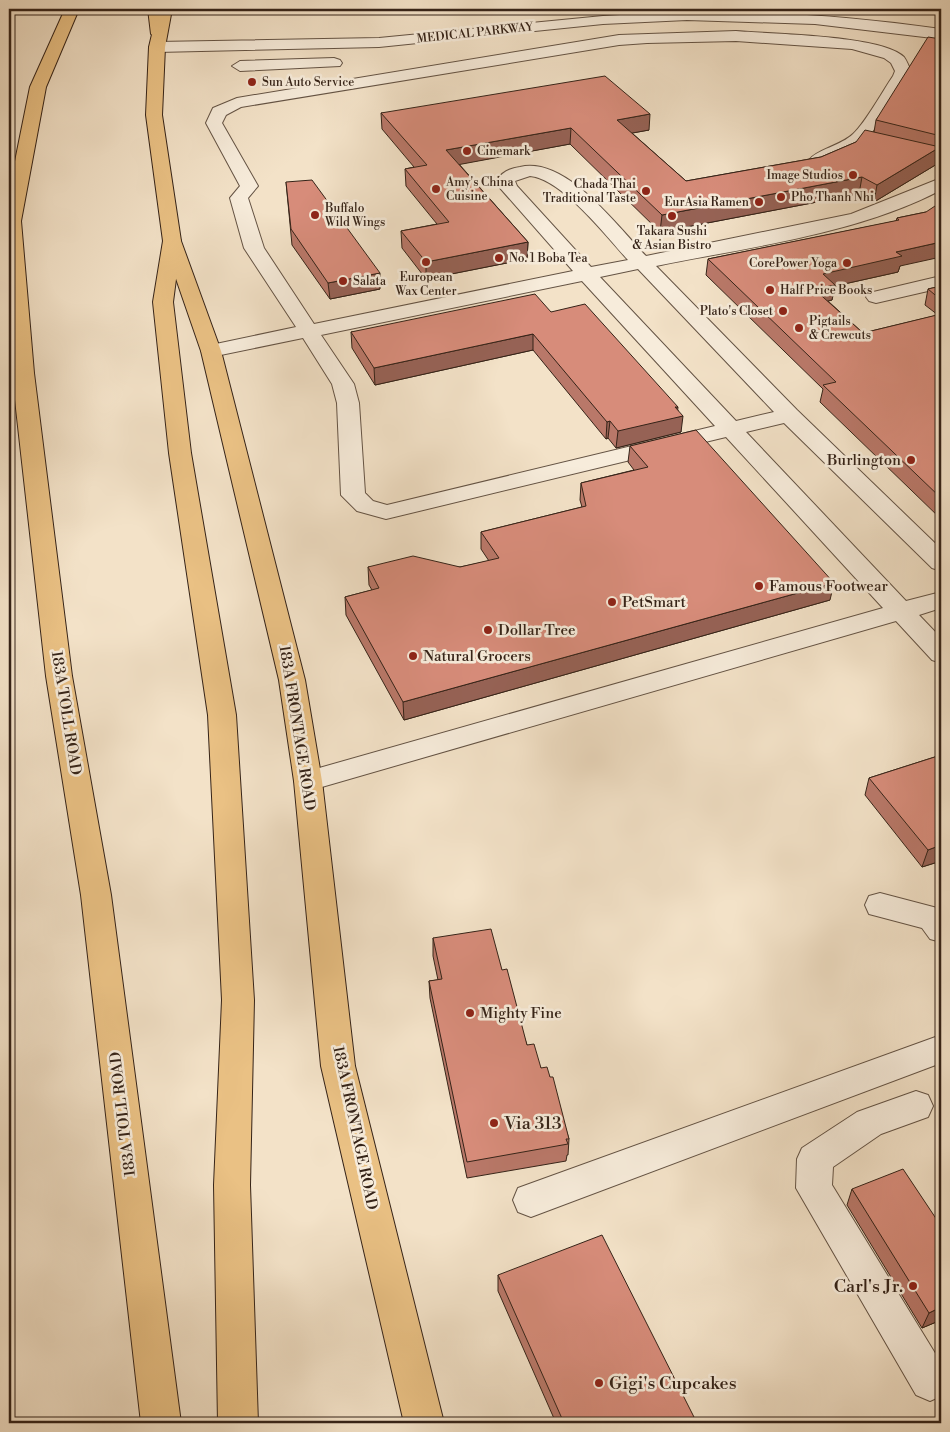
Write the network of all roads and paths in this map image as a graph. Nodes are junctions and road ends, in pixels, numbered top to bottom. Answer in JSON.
{"nodes":[{"id":1,"x":72,"y":9,"type":"edge"},
{"id":2,"x":827,"y":9,"type":"edge"},
{"id":3,"x":598,"y":12,"type":"edge"},
{"id":4,"x":941,"y":23,"type":"edge"},
{"id":5,"x":159,"y":25,"type":"edge"},
{"id":6,"x":354,"y":28,"type":"dead end"},
{"id":7,"x":274,"y":30,"type":"dead end"},
{"id":8,"x":941,"y":34,"type":"edge"},
{"id":9,"x":619,"y":40,"type":"junction"},
{"id":10,"x":328,"y":42,"type":"junction"},
{"id":11,"x":334,"y":63,"type":"junction"},
{"id":12,"x":240,"y":66,"type":"dead end"},
{"id":13,"x":349,"y":84,"type":"junction"},
{"id":14,"x":859,"y":138,"type":"junction"},
{"id":15,"x":877,"y":143,"type":"edge"},
{"id":16,"x":802,"y":166,"type":"edge"},
{"id":17,"x":941,"y":183,"type":"edge"},
{"id":18,"x":172,"y":241,"type":"junction"},
{"id":19,"x":641,"y":261,"type":"junction"},
{"id":20,"x":585,"y":273,"type":"junction"},
{"id":21,"x":941,"y":282,"type":"edge"},
{"id":22,"x":876,"y":297,"type":"dead end"},
{"id":23,"x":308,"y":331,"type":"junction"},
{"id":24,"x":211,"y":351,"type":"junction"},
{"id":25,"x":789,"y":415,"type":"junction"},
{"id":26,"x":732,"y":428,"type":"junction"},
{"id":27,"x":941,"y":563,"type":"edge"},
{"id":28,"x":941,"y":600,"type":"edge"},
{"id":29,"x":901,"y":610,"type":"junction"},
{"id":30,"x":941,"y":654,"type":"edge"},
{"id":31,"x":308,"y":781,"type":"junction"},
{"id":32,"x":880,"y":905,"type":"dead end"},
{"id":33,"x":941,"y":930,"type":"edge"},
{"id":34,"x":941,"y":1049,"type":"edge"},
{"id":35,"x":916,"y":1106,"type":"dead end"},
{"id":36,"x":531,"y":1200,"type":"dead end"},
{"id":37,"x":930,"y":1380,"type":"dead end"},
{"id":38,"x":161,"y":1423,"type":"edge"},
{"id":39,"x":238,"y":1423,"type":"edge"},
{"id":40,"x":424,"y":1423,"type":"edge"}],
"edges":[{"from":1,"to":38,"type":"main road","name":"183A TOLL ROAD"},
{"from":2,"to":4,"type":"street"},
{"from":3,"to":6,"type":"street","name":"MEDICAL PARKWAY"},
{"from":3,"to":8,"type":"street","name":"MEDICAL PARKWAY"},
{"from":3,"to":9,"type":"street"},
{"from":3,"to":10,"type":"street","name":"MEDICAL PARKWAY"},
{"from":5,"to":7,"type":"street"},
{"from":5,"to":10,"type":"street","name":"MEDICAL PARKWAY"},
{"from":5,"to":18,"type":"main road","name":"183A FRONTAGE ROAD"},
{"from":9,"to":13,"type":"street"},
{"from":9,"to":14,"type":"street"},
{"from":10,"to":11,"type":"street"},
{"from":11,"to":12,"type":"street"},
{"from":11,"to":13,"type":"street"},
{"from":13,"to":23,"type":"street"},
{"from":14,"to":15,"type":"street"},
{"from":14,"to":16,"type":"street"},
{"from":17,"to":19,"type":"street"},
{"from":18,"to":24,"type":"main road","name":"183A FRONTAGE ROAD"},
{"from":18,"to":39,"type":"main road"},
{"from":19,"to":20,"type":"street"},
{"from":19,"to":20,"type":"street"},
{"from":19,"to":25,"type":"street"},
{"from":20,"to":23,"type":"street"},
{"from":20,"to":26,"type":"street"},
{"from":21,"to":22,"type":"street"},
{"from":23,"to":24,"type":"street"},
{"from":23,"to":26,"type":"street"},
{"from":24,"to":31,"type":"main road","name":"183A FRONTAGE ROAD"},
{"from":25,"to":26,"type":"street"},
{"from":25,"to":27,"type":"street"},
{"from":26,"to":29,"type":"street"},
{"from":28,"to":29,"type":"street"},
{"from":29,"to":30,"type":"street"},
{"from":29,"to":31,"type":"street"},
{"from":31,"to":40,"type":"main road","name":"183A FRONTAGE ROAD"},
{"from":32,"to":33,"type":"street"},
{"from":34,"to":36,"type":"street"},
{"from":35,"to":37,"type":"street"}]}
